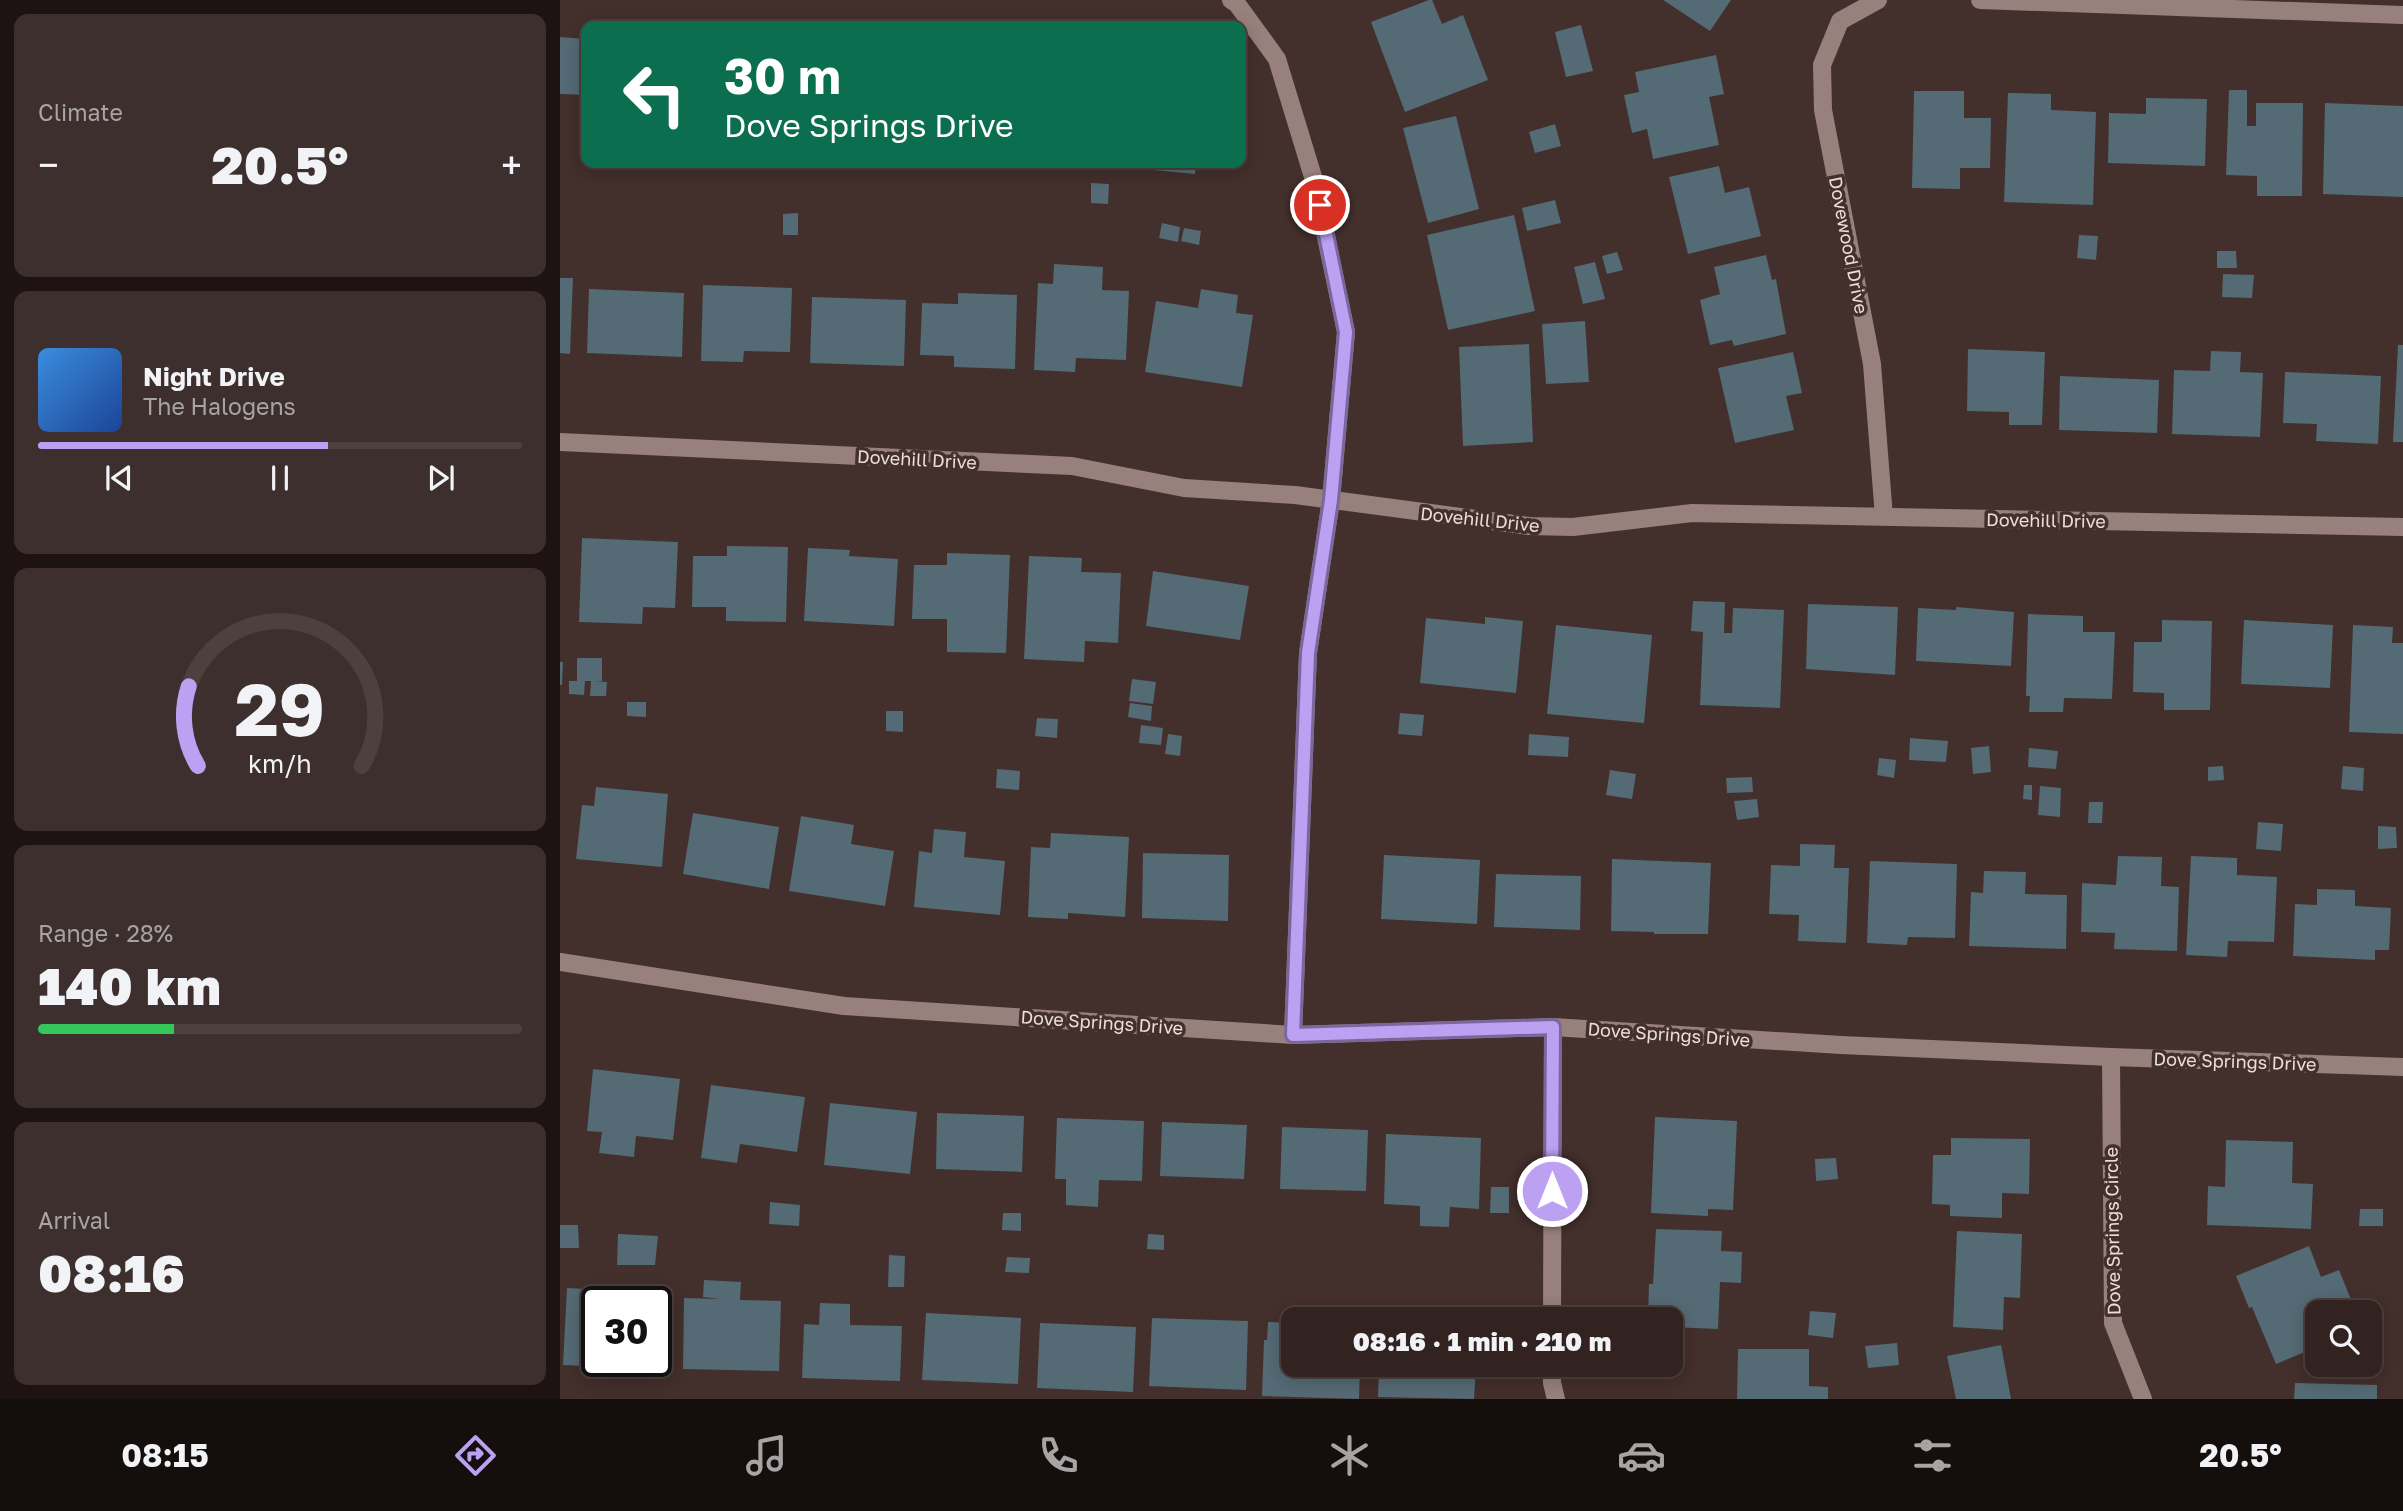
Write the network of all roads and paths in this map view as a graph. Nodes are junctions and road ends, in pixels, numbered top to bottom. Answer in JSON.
{"nodes":[{"id":1,"x":1231,"y":0,"type":"edge"},
{"id":2,"x":1878,"y":0,"type":"edge"},
{"id":3,"x":1980,"y":0,"type":"edge"},
{"id":4,"x":2403,"y":15,"type":"edge"},
{"id":5,"x":560,"y":442,"type":"edge"},
{"id":6,"x":1331,"y":500,"type":"junction"},
{"id":7,"x":1884,"y":517,"type":"junction"},
{"id":8,"x":2403,"y":527,"type":"edge"},
{"id":9,"x":560,"y":962,"type":"edge"},
{"id":10,"x":1553,"y":1027,"type":"junction"},
{"id":11,"x":1293,"y":1035,"type":"junction"},
{"id":12,"x":2111,"y":1057,"type":"junction"},
{"id":13,"x":2403,"y":1067,"type":"edge"},
{"id":14,"x":1552,"y":1307,"type":"edge"},
{"id":15,"x":1552,"y":1377,"type":"edge"},
{"id":16,"x":1556,"y":1399,"type":"edge"},
{"id":17,"x":2143,"y":1399,"type":"edge"}],
"edges":[{"from":1,"to":6,"type":"street"},
{"from":2,"to":7,"type":"street","name":"Dovewood Drive"},
{"from":3,"to":4,"type":"street"},
{"from":5,"to":6,"type":"street","name":"Dovehill Drive"},
{"from":6,"to":7,"type":"street","name":"Dovehill Drive"},
{"from":6,"to":11,"type":"street"},
{"from":7,"to":8,"type":"street","name":"Dovehill Drive"},
{"from":9,"to":11,"type":"street","name":"Dove Springs Drive"},
{"from":10,"to":11,"type":"street","name":"Dove Springs Drive"},
{"from":10,"to":12,"type":"street","name":"Dove Springs Drive"},
{"from":10,"to":14,"type":"street"},
{"from":12,"to":13,"type":"street","name":"Dove Springs Drive"},
{"from":12,"to":17,"type":"street","name":"Dove Springs Circle"},
{"from":15,"to":16,"type":"street"}]}
